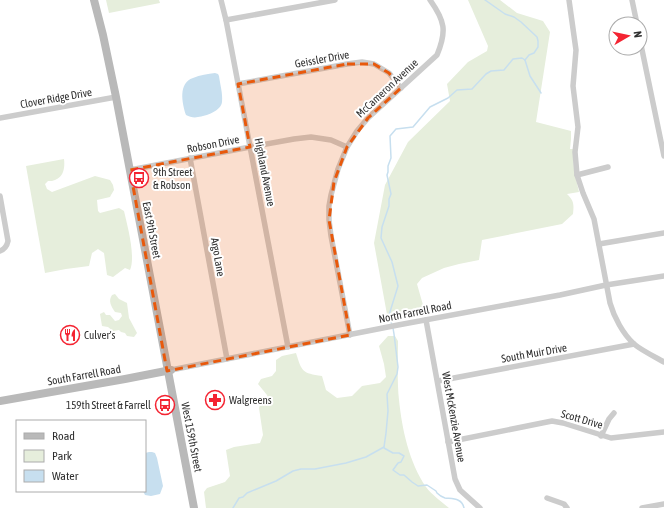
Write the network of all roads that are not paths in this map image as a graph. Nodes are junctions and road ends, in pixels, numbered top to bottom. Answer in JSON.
{"nodes":[{"id":1,"x":94,"y":0,"type":"edge"},
{"id":2,"x":221,"y":0,"type":"edge"},
{"id":3,"x":335,"y":0,"type":"edge"},
{"id":4,"x":430,"y":0,"type":"edge"},
{"id":5,"x":569,"y":0,"type":"edge"},
{"id":6,"x":632,"y":0,"type":"edge"},
{"id":7,"x":635,"y":16,"type":"edge"},
{"id":8,"x":226,"y":20,"type":"junction"},
{"id":9,"x":643,"y":56,"type":"edge"},
{"id":10,"x":238,"y":84,"type":"junction"},
{"id":11,"x":401,"y":88,"type":"junction"},
{"id":12,"x":116,"y":97,"type":"junction"},
{"id":13,"x":0,"y":118,"type":"edge"},
{"id":14,"x":250,"y":147,"type":"junction"},
{"id":15,"x":347,"y":147,"type":"junction"},
{"id":16,"x":664,"y":156,"type":"edge"},
{"id":17,"x":190,"y":158,"type":"junction"},
{"id":18,"x":608,"y":167,"type":"dead end"},
{"id":19,"x":130,"y":170,"type":"junction"},
{"id":20,"x":577,"y":175,"type":"junction"},
{"id":21,"x":0,"y":196,"type":"edge"},
{"id":22,"x":664,"y":233,"type":"edge"},
{"id":23,"x":599,"y":244,"type":"junction"},
{"id":24,"x":0,"y":251,"type":"edge"},
{"id":25,"x":664,"y":276,"type":"edge"},
{"id":26,"x":606,"y":285,"type":"junction"},
{"id":27,"x":426,"y":320,"type":"junction"},
{"id":28,"x":350,"y":335,"type":"junction"},
{"id":29,"x":634,"y":344,"type":"junction"},
{"id":30,"x":288,"y":347,"type":"junction"},
{"id":31,"x":227,"y":359,"type":"junction"},
{"id":32,"x":664,"y":362,"type":"edge"},
{"id":33,"x":169,"y":370,"type":"junction"},
{"id":34,"x":438,"y":381,"type":"junction"},
{"id":35,"x":0,"y":402,"type":"edge"},
{"id":36,"x":614,"y":413,"type":"dead end"},
{"id":37,"x":664,"y":432,"type":"edge"},
{"id":38,"x":601,"y":436,"type":"junction"},
{"id":39,"x":448,"y":442,"type":"junction"},
{"id":40,"x":546,"y":498,"type":"dead end"},
{"id":41,"x":664,"y":504,"type":"edge"},
{"id":42,"x":194,"y":508,"type":"edge"},
{"id":43,"x":480,"y":508,"type":"edge"},
{"id":44,"x":567,"y":508,"type":"edge"},
{"id":45,"x":642,"y":508,"type":"edge"}],
"edges":[{"from":1,"to":12,"type":"main road","name":"East 9th Street"},
{"from":2,"to":8,"type":"street","name":"Highland Avenue"},
{"from":3,"to":8,"type":"street"},
{"from":4,"to":11,"type":"street","name":"McCameron Avenue"},
{"from":5,"to":20,"type":"street"},
{"from":6,"to":7,"type":"street"},
{"from":8,"to":10,"type":"street","name":"Highland Avenue"},
{"from":9,"to":16,"type":"street"},
{"from":10,"to":11,"type":"street","name":"Geissler Drive"},
{"from":10,"to":14,"type":"street","name":"Highland Avenue"},
{"from":11,"to":15,"type":"street","name":"McCameron Avenue"},
{"from":12,"to":13,"type":"street","name":"Clover Ridge Drive"},
{"from":12,"to":19,"type":"main road","name":"East 9th Street"},
{"from":14,"to":15,"type":"street","name":"Robson Drive"},
{"from":14,"to":17,"type":"street","name":"Robson Drive"},
{"from":14,"to":30,"type":"street","name":"Highland Avenue"},
{"from":15,"to":28,"type":"street","name":"McCameron Avenue"},
{"from":17,"to":19,"type":"street","name":"Robson Drive"},
{"from":17,"to":31,"type":"street","name":"Argo Lane"},
{"from":18,"to":20,"type":"street"},
{"from":19,"to":33,"type":"main road","name":"East 9th Street"},
{"from":20,"to":23,"type":"street"},
{"from":21,"to":24,"type":"street"},
{"from":22,"to":23,"type":"street"},
{"from":23,"to":26,"type":"street"},
{"from":25,"to":26,"type":"street","name":"North Farrell Road"},
{"from":26,"to":27,"type":"street","name":"North Farrell Road"},
{"from":26,"to":29,"type":"street"},
{"from":27,"to":28,"type":"street","name":"North Farrell Road"},
{"from":27,"to":34,"type":"street","name":"West McKenzie Avenue"},
{"from":28,"to":30,"type":"street","name":"North Farrell Road"},
{"from":29,"to":32,"type":"street"},
{"from":29,"to":34,"type":"street","name":"South Muir Drive"},
{"from":30,"to":31,"type":"street","name":"North Farrell Road"},
{"from":31,"to":33,"type":"street","name":"North Farrell Road"},
{"from":33,"to":35,"type":"main road","name":"South Farrell Road"},
{"from":33,"to":42,"type":"main road","name":"West 159th Street"},
{"from":34,"to":39,"type":"street","name":"West McKenzie Avenue"},
{"from":36,"to":38,"type":"street"},
{"from":37,"to":38,"type":"street","name":"Scott Drive"},
{"from":38,"to":39,"type":"street","name":"Scott Drive"},
{"from":39,"to":43,"type":"street","name":"West McKenzie Avenue"},
{"from":40,"to":44,"type":"street"},
{"from":41,"to":45,"type":"street"}]}
